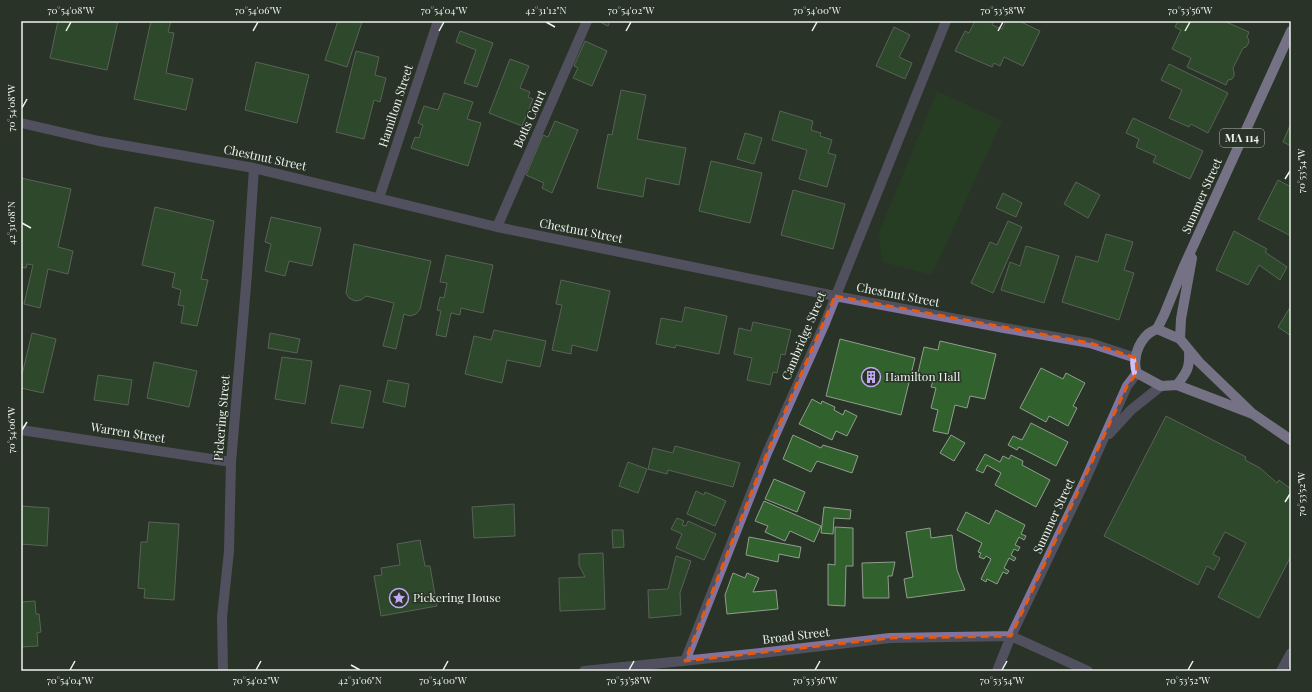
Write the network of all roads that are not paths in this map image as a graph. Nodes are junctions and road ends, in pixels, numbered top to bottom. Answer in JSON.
{"nodes":[{"id":1,"x":438,"y":21,"type":"edge"},
{"id":2,"x":587,"y":21,"type":"edge"},
{"id":3,"x":946,"y":21,"type":"edge"},
{"id":4,"x":1291,"y":31,"type":"edge"},
{"id":5,"x":21,"y":123,"type":"edge"},
{"id":6,"x":254,"y":168,"type":"junction"},
{"id":7,"x":379,"y":198,"type":"junction"},
{"id":8,"x":497,"y":227,"type":"junction"},
{"id":9,"x":1194,"y":246,"type":"junction"},
{"id":10,"x":835,"y":296,"type":"junction"},
{"id":11,"x":1157,"y":329,"type":"junction"},
{"id":12,"x":1180,"y":339,"type":"junction"},
{"id":13,"x":1189,"y":351,"type":"junction"},
{"id":14,"x":1136,"y":358,"type":"junction"},
{"id":15,"x":1137,"y":373,"type":"junction"},
{"id":16,"x":1177,"y":385,"type":"junction"},
{"id":17,"x":1161,"y":386,"type":"junction"},
{"id":18,"x":1253,"y":414,"type":"junction"},
{"id":19,"x":21,"y":430,"type":"edge"},
{"id":20,"x":1291,"y":440,"type":"edge"},
{"id":21,"x":1103,"y":442,"type":"junction"},
{"id":22,"x":231,"y":462,"type":"junction"},
{"id":23,"x":1011,"y":636,"type":"junction"},
{"id":24,"x":1291,"y":653,"type":"edge"},
{"id":25,"x":685,"y":661,"type":"junction"},
{"id":26,"x":223,"y":671,"type":"edge"},
{"id":27,"x":584,"y":671,"type":"edge"},
{"id":28,"x":997,"y":671,"type":"edge"},
{"id":29,"x":1088,"y":671,"type":"edge"},
{"id":30,"x":1281,"y":671,"type":"edge"}],
"edges":[{"from":1,"to":7,"type":"street","name":"Hamilton Street"},
{"from":2,"to":8,"type":"street","name":"Botts Court"},
{"from":3,"to":10,"type":"street","name":"Cambridge Street"},
{"from":4,"to":9,"type":"main road","name":"Summer Street","number":"MA 114"},
{"from":5,"to":6,"type":"street","name":"Chestnut Street"},
{"from":6,"to":7,"type":"street","name":"Chestnut Street"},
{"from":6,"to":22,"type":"street","name":"Pickering Street"},
{"from":7,"to":8,"type":"street","name":"Chestnut Street"},
{"from":8,"to":10,"type":"street","name":"Chestnut Street"},
{"from":9,"to":11,"type":"main road","name":"Summer Street","number":"MA 114"},
{"from":9,"to":12,"type":"main road"},
{"from":10,"to":14,"type":"street","name":"Chestnut Street"},
{"from":10,"to":25,"type":"street","name":"Cambridge Street"},
{"from":11,"to":12,"type":"main road"},
{"from":11,"to":14,"type":"main road"},
{"from":12,"to":13,"type":"main road"},
{"from":13,"to":16,"type":"main road"},
{"from":13,"to":18,"type":"main road"},
{"from":14,"to":15,"type":"main road"},
{"from":15,"to":17,"type":"main road"},
{"from":15,"to":21,"type":"street","name":"Summer Street"},
{"from":16,"to":17,"type":"main road"},
{"from":16,"to":18,"type":"main road"},
{"from":17,"to":21,"type":"street"},
{"from":18,"to":20,"type":"main road"},
{"from":19,"to":22,"type":"street","name":"Warren Street"},
{"from":21,"to":23,"type":"street","name":"Summer Street"},
{"from":22,"to":26,"type":"street","name":"Pickering Street"},
{"from":23,"to":25,"type":"street","name":"Broad Street"},
{"from":23,"to":28,"type":"street","name":"Summer Street"},
{"from":23,"to":29,"type":"street"},
{"from":24,"to":30,"type":"street"},
{"from":25,"to":27,"type":"street","name":"Broad Street"}]}
